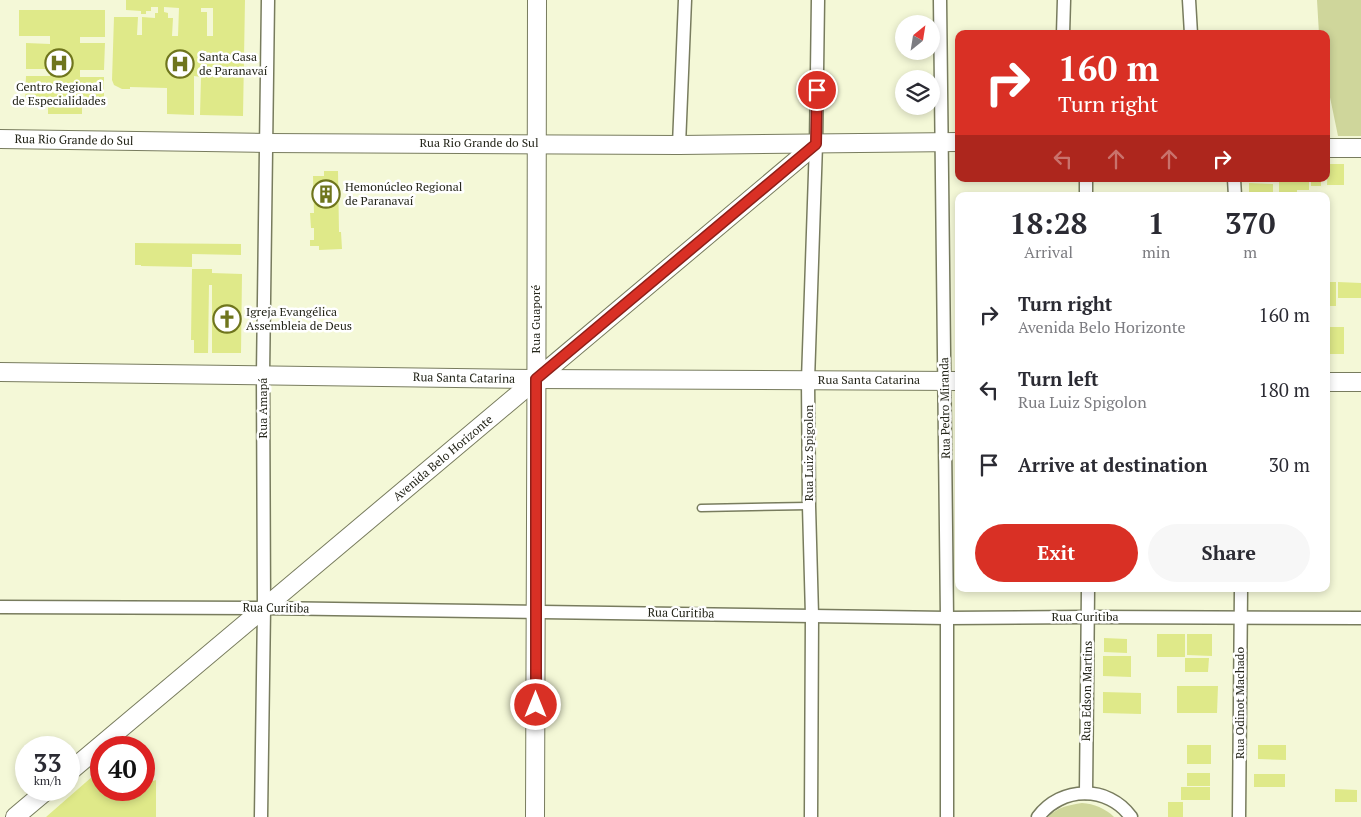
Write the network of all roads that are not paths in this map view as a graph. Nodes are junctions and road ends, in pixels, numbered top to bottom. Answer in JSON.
{"nodes":[{"id":1,"x":268,"y":0,"type":"edge"},
{"id":2,"x":537,"y":0,"type":"edge"},
{"id":3,"x":685,"y":0,"type":"edge"},
{"id":4,"x":818,"y":0,"type":"edge"},
{"id":5,"x":940,"y":0,"type":"edge"},
{"id":6,"x":1064,"y":0,"type":"edge"},
{"id":7,"x":1189,"y":0,"type":"edge"},
{"id":8,"x":1063,"y":30,"type":"edge"},
{"id":9,"x":1191,"y":30,"type":"edge"},
{"id":10,"x":0,"y":139,"type":"edge"},
{"id":11,"x":950,"y":142,"type":"edge"},
{"id":12,"x":267,"y":143,"type":"junction"},
{"id":13,"x":536,"y":143,"type":"junction"},
{"id":14,"x":816,"y":144,"type":"junction"},
{"id":15,"x":679,"y":145,"type":"junction"},
{"id":16,"x":1330,"y":148,"type":"edge"},
{"id":17,"x":1361,"y":148,"type":"edge"},
{"id":18,"x":0,"y":372,"type":"edge"},
{"id":19,"x":263,"y":375,"type":"junction"},
{"id":20,"x":536,"y":379,"type":"junction"},
{"id":21,"x":808,"y":380,"type":"junction"},
{"id":22,"x":952,"y":381,"type":"edge"},
{"id":23,"x":1330,"y":382,"type":"edge"},
{"id":24,"x":1361,"y":382,"type":"edge"},
{"id":25,"x":809,"y":506,"type":"junction"},
{"id":26,"x":701,"y":508,"type":"dead end"},
{"id":27,"x":1088,"y":592,"type":"edge"},
{"id":28,"x":1241,"y":592,"type":"edge"},
{"id":29,"x":0,"y":607,"type":"edge"},
{"id":30,"x":264,"y":608,"type":"junction"},
{"id":31,"x":537,"y":611,"type":"junction"},
{"id":32,"x":812,"y":615,"type":"junction"},
{"id":33,"x":1088,"y":617,"type":"junction"},
{"id":34,"x":947,"y":618,"type":"junction"},
{"id":35,"x":1241,"y":618,"type":"junction"},
{"id":36,"x":1361,"y":618,"type":"edge"},
{"id":37,"x":80,"y":763,"type":"edge"},
{"id":38,"x":1086,"y":793,"type":"junction"},
{"id":39,"x":34,"y":801,"type":"edge"},
{"id":40,"x":15,"y":817,"type":"edge"},
{"id":41,"x":261,"y":817,"type":"edge"},
{"id":42,"x":535,"y":817,"type":"edge"},
{"id":43,"x":811,"y":817,"type":"edge"},
{"id":44,"x":947,"y":817,"type":"edge"},
{"id":45,"x":1038,"y":817,"type":"edge"},
{"id":46,"x":1131,"y":817,"type":"edge"},
{"id":47,"x":1239,"y":817,"type":"edge"}],
"edges":[{"from":1,"to":12,"type":"street","name":"Rua Amapá"},
{"from":2,"to":13,"type":"street","name":"Rua Guaporé"},
{"from":3,"to":15,"type":"street"},
{"from":4,"to":14,"type":"street","name":"Rua Luiz Spigolon"},
{"from":5,"to":11,"type":"street","name":"Rua Pedro Miranda"},
{"from":6,"to":8,"type":"street"},
{"from":7,"to":9,"type":"street"},
{"from":10,"to":12,"type":"street","name":"Rua Rio Grande do Sul"},
{"from":11,"to":14,"type":"street","name":"Rua Rio Grande do Sul"},
{"from":11,"to":22,"type":"street","name":"Rua Pedro Miranda"},
{"from":12,"to":13,"type":"street","name":"Rua Rio Grande do Sul"},
{"from":12,"to":19,"type":"street","name":"Rua Amapá"},
{"from":13,"to":15,"type":"street","name":"Rua Rio Grande do Sul"},
{"from":13,"to":20,"type":"street","name":"Rua Guaporé"},
{"from":14,"to":15,"type":"street","name":"Rua Rio Grande do Sul"},
{"from":14,"to":20,"type":"street","name":"Avenida Belo Horizonte"},
{"from":14,"to":21,"type":"street","name":"Rua Luiz Spigolon"},
{"from":16,"to":17,"type":"street"},
{"from":18,"to":19,"type":"street","name":"Rua Santa Catarina"},
{"from":19,"to":20,"type":"street","name":"Rua Santa Catarina"},
{"from":19,"to":30,"type":"street","name":"Rua Amapá"},
{"from":20,"to":21,"type":"street","name":"Rua Santa Catarina"},
{"from":20,"to":30,"type":"street","name":"Avenida Belo Horizonte"},
{"from":20,"to":31,"type":"street","name":"Rua Guaporé"},
{"from":21,"to":22,"type":"street","name":"Rua Santa Catarina"},
{"from":21,"to":25,"type":"street","name":"Rua Luiz Spigolon"},
{"from":22,"to":34,"type":"street","name":"Rua Pedro Miranda"},
{"from":23,"to":24,"type":"street"},
{"from":25,"to":26,"type":"lane"},
{"from":25,"to":32,"type":"street","name":"Rua Luiz Spigolon"},
{"from":27,"to":33,"type":"street","name":"Rua Edson Martins"},
{"from":28,"to":35,"type":"street","name":"Rua Odinot Machado"},
{"from":29,"to":30,"type":"street","name":"Rua Curitiba"},
{"from":30,"to":31,"type":"street","name":"Rua Curitiba"},
{"from":30,"to":37,"type":"street","name":"Avenida Belo Horizonte"},
{"from":30,"to":41,"type":"street","name":"Rua Amapá"},
{"from":31,"to":32,"type":"street","name":"Rua Curitiba"},
{"from":31,"to":42,"type":"street","name":"Rua Guaporé"},
{"from":32,"to":34,"type":"street","name":"Rua Curitiba"},
{"from":32,"to":43,"type":"street","name":"Rua Luiz Spigolon"},
{"from":33,"to":34,"type":"street","name":"Rua Curitiba"},
{"from":33,"to":35,"type":"street","name":"Rua Curitiba"},
{"from":33,"to":38,"type":"street","name":"Rua Edson Martins"},
{"from":34,"to":44,"type":"street","name":"Rua Pedro Miranda"},
{"from":35,"to":36,"type":"street","name":"Rua Curitiba"},
{"from":35,"to":47,"type":"street","name":"Rua Odinot Machado"},
{"from":38,"to":45,"type":"street"},
{"from":38,"to":46,"type":"street"},
{"from":39,"to":40,"type":"street"}]}
